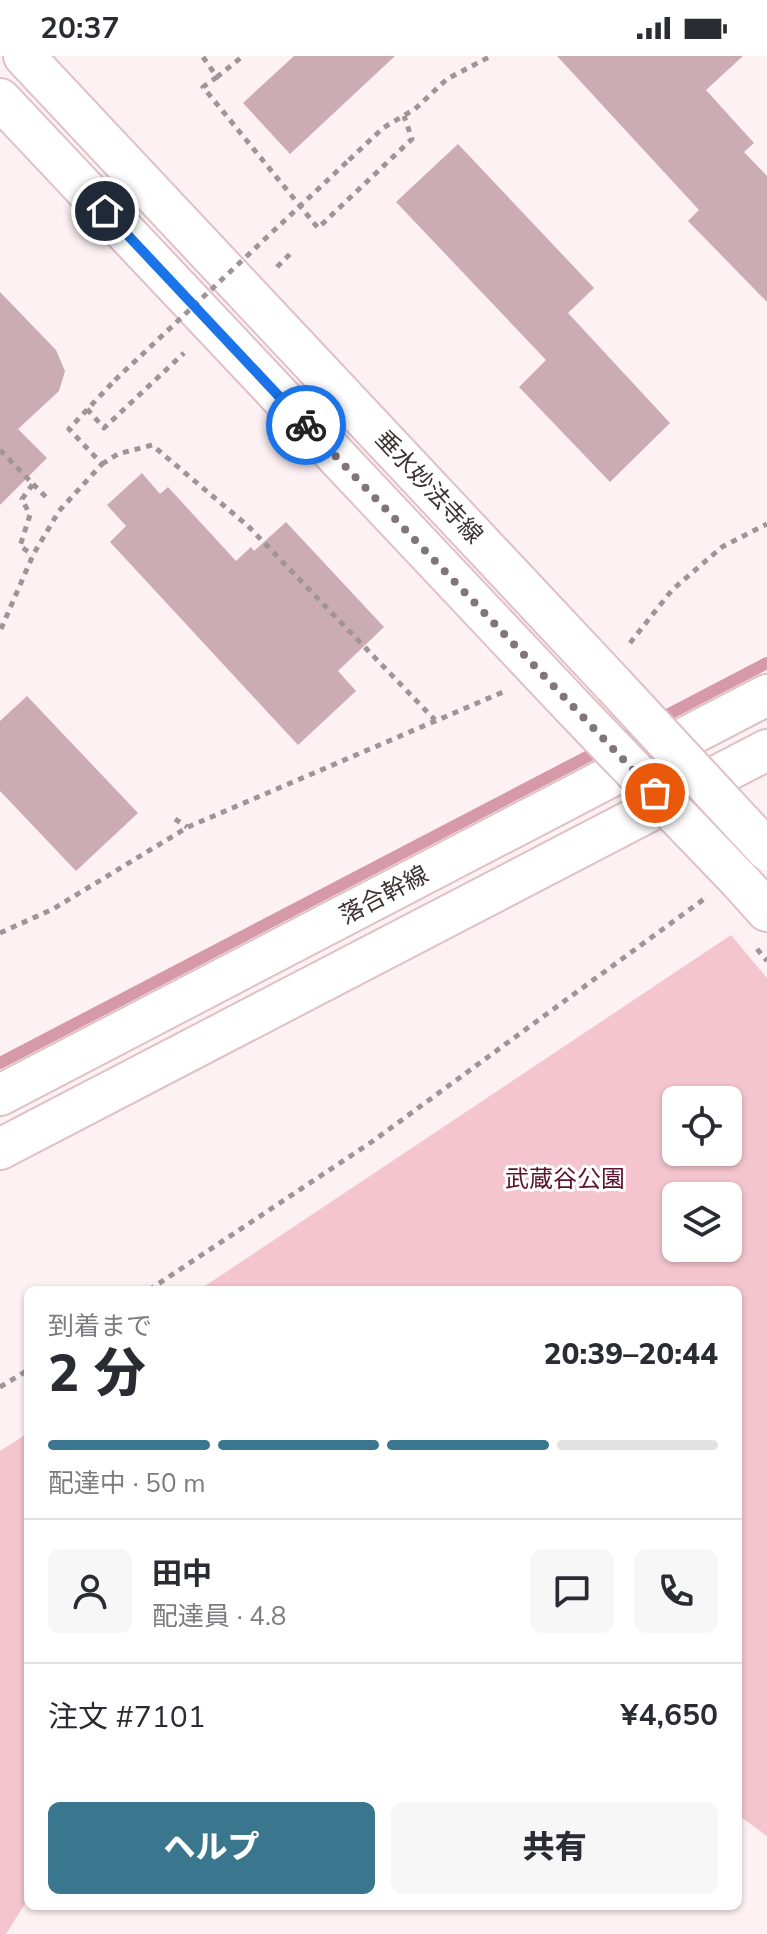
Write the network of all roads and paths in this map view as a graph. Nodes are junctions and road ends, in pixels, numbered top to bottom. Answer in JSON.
{"nodes":[{"id":1,"x":24,"y":56,"type":"edge"},
{"id":2,"x":243,"y":56,"type":"edge"},
{"id":3,"x":491,"y":56,"type":"edge"},
{"id":4,"x":203,"y":57,"type":"edge"},
{"id":5,"x":217,"y":77,"type":"junction"},
{"id":6,"x":0,"y":99,"type":"edge"},
{"id":7,"x":404,"y":116,"type":"junction"},
{"id":8,"x":293,"y":251,"type":"dead end"},
{"id":9,"x":275,"y":269,"type":"dead end"},
{"id":10,"x":185,"y":353,"type":"dead end"},
{"id":11,"x":87,"y":409,"type":"junction"},
{"id":12,"x":0,"y":450,"type":"edge"},
{"id":13,"x":102,"y":464,"type":"junction"},
{"id":14,"x":33,"y":484,"type":"junction"},
{"id":15,"x":49,"y":500,"type":"dead end"},
{"id":16,"x":767,"y":524,"type":"edge"},
{"id":17,"x":33,"y":555,"type":"junction"},
{"id":18,"x":1,"y":629,"type":"edge"},
{"id":19,"x":619,"y":668,"type":"junction"},
{"id":20,"x":509,"y":689,"type":"dead end"},
{"id":21,"x":767,"y":695,"type":"edge"},
{"id":22,"x":435,"y":720,"type":"junction"},
{"id":23,"x":767,"y":750,"type":"edge"},
{"id":24,"x":175,"y":819,"type":"dead end"},
{"id":25,"x":188,"y":827,"type":"junction"},
{"id":26,"x":767,"y":850,"type":"edge"},
{"id":27,"x":725,"y":888,"type":"junction"},
{"id":28,"x":767,"y":911,"type":"edge"},
{"id":29,"x":0,"y":933,"type":"edge"},
{"id":30,"x":0,"y":1095,"type":"edge"},
{"id":31,"x":0,"y":1149,"type":"edge"},
{"id":32,"x":155,"y":1286,"type":"edge"},
{"id":33,"x":24,"y":1372,"type":"edge"},
{"id":34,"x":0,"y":1387,"type":"edge"}],
"edges":[{"from":1,"to":19,"type":"street","name":"垂水妙法寺線"},
{"from":2,"to":5,"type":"path"},
{"from":3,"to":7,"type":"path"},
{"from":4,"to":5,"type":"path"},
{"from":5,"to":7,"type":"path"},
{"from":6,"to":27,"type":"street","name":"垂水妙法寺線","bridge":true},
{"from":7,"to":11,"type":"path","bridge":true},
{"from":8,"to":9,"type":"path"},
{"from":10,"to":11,"type":"path"},
{"from":11,"to":13,"type":"path"},
{"from":12,"to":14,"type":"path"},
{"from":13,"to":17,"type":"path"},
{"from":13,"to":22,"type":"path"},
{"from":14,"to":15,"type":"path"},
{"from":14,"to":17,"type":"path"},
{"from":16,"to":19,"type":"path"},
{"from":17,"to":18,"type":"path"},
{"from":19,"to":26,"type":"street","name":"垂水妙法寺線","bridge":true},
{"from":20,"to":22,"type":"path"},
{"from":21,"to":30,"type":"street","name":"落合幹線"},
{"from":22,"to":25,"type":"path"},
{"from":23,"to":31,"type":"street","name":"落合幹線"},
{"from":24,"to":25,"type":"path"},
{"from":25,"to":29,"type":"path"},
{"from":27,"to":28,"type":"street","name":"垂水妙法寺線"},
{"from":27,"to":32,"type":"path"},
{"from":33,"to":34,"type":"path"}]}
